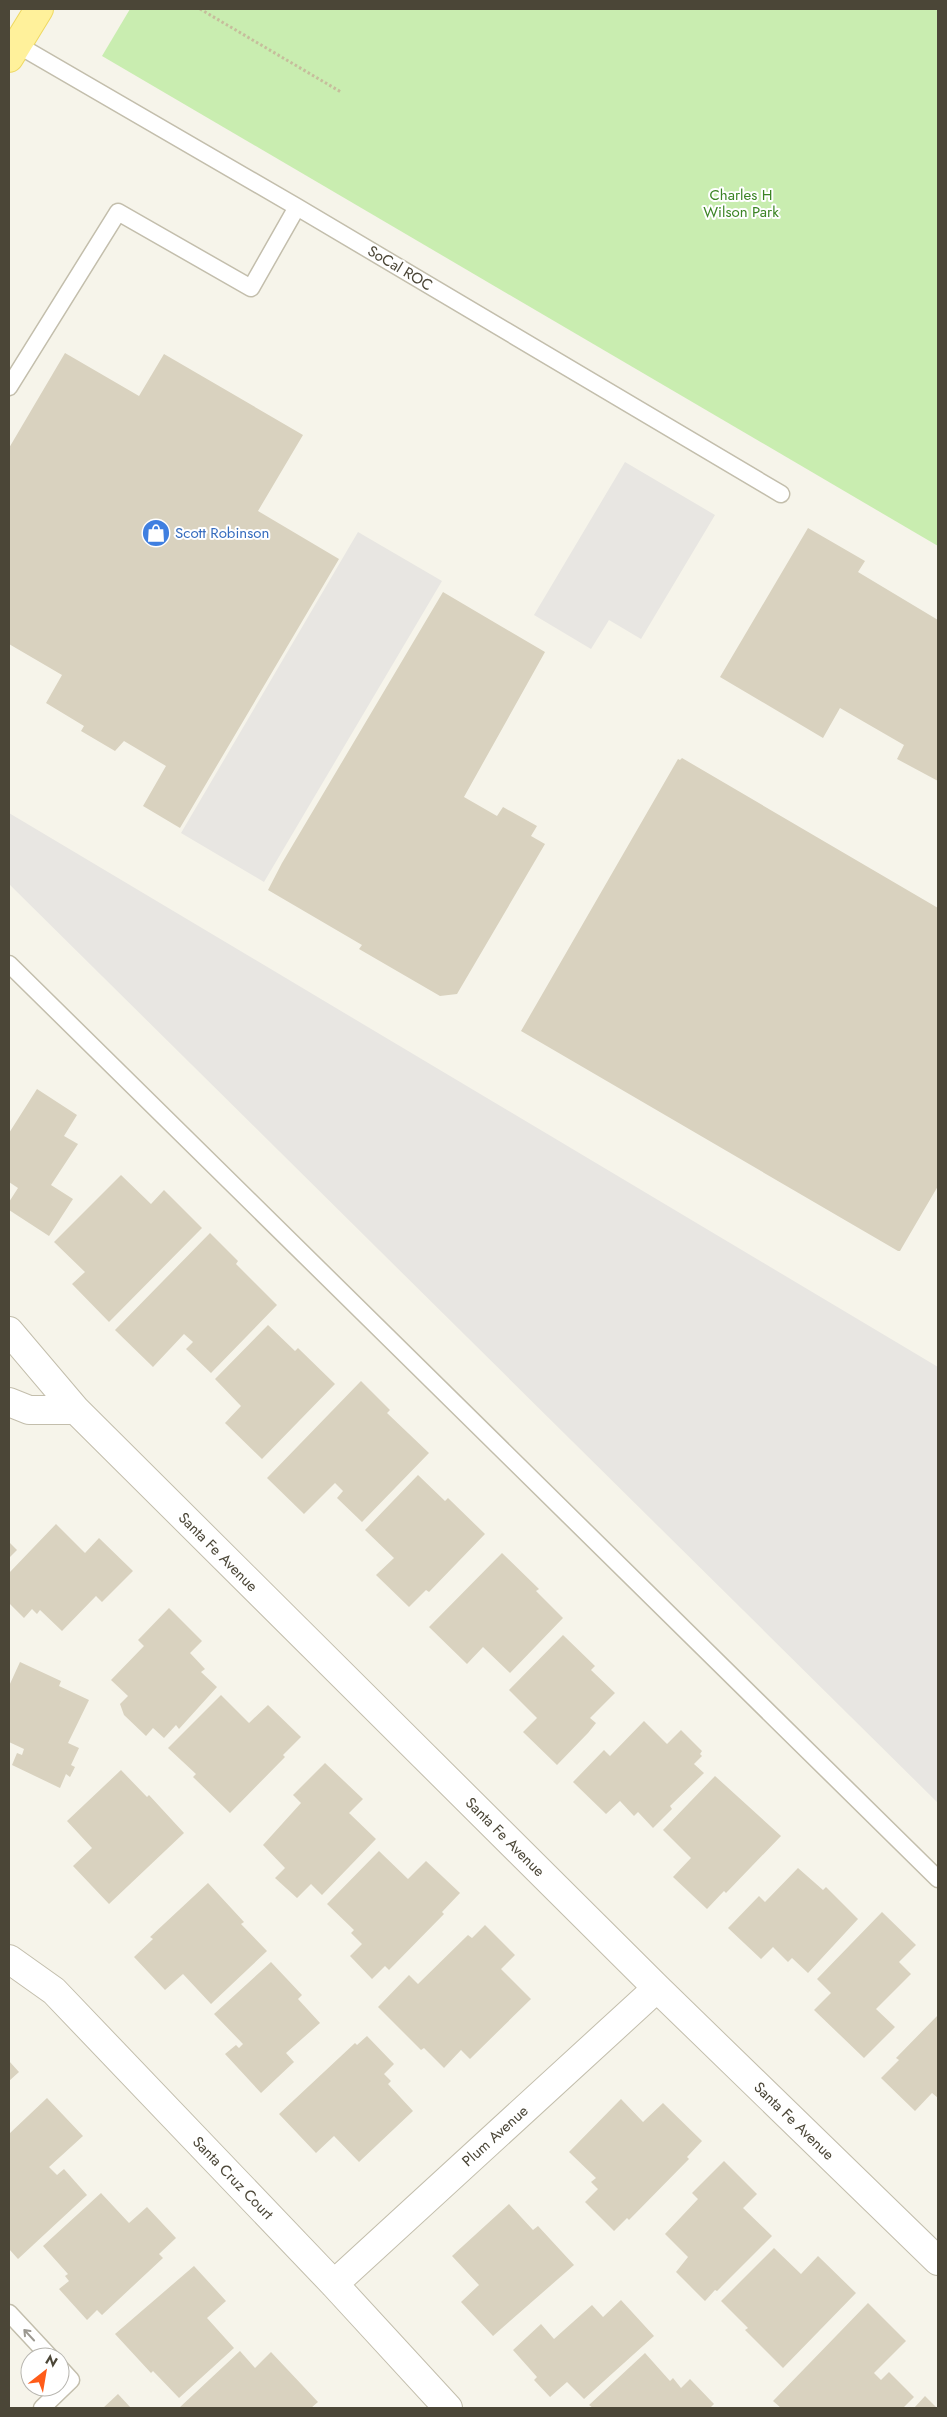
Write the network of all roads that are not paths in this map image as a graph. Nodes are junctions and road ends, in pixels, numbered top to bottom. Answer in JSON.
{"nodes":[{"id":1,"x":39,"y":9,"type":"edge"},
{"id":2,"x":11,"y":44,"type":"edge"},
{"id":3,"x":298,"y":207,"type":"junction"},
{"id":4,"x":9,"y":386,"type":"edge"},
{"id":5,"x":781,"y":494,"type":"dead end"},
{"id":6,"x":9,"y":964,"type":"edge"},
{"id":7,"x":9,"y":1331,"type":"edge"},
{"id":8,"x":9,"y":1402,"type":"edge"},
{"id":9,"x":76,"y":1410,"type":"junction"},
{"id":10,"x":938,"y":1879,"type":"edge"},
{"id":11,"x":9,"y":1959,"type":"edge"},
{"id":12,"x":657,"y":1988,"type":"junction"},
{"id":13,"x":938,"y":2261,"type":"edge"},
{"id":14,"x":334,"y":2284,"type":"junction"},
{"id":15,"x":9,"y":2312,"type":"edge"},
{"id":16,"x":41,"y":2347,"type":"edge"},
{"id":17,"x":50,"y":2397,"type":"edge"},
{"id":18,"x":42,"y":2408,"type":"edge"},
{"id":19,"x":448,"y":2408,"type":"edge"}],
"edges":[{"from":1,"to":2,"type":"main road"},
{"from":2,"to":3,"type":"lane","name":"SoCal ROC"},
{"from":3,"to":4,"type":"lane"},
{"from":3,"to":5,"type":"lane","name":"SoCal ROC"},
{"from":6,"to":10,"type":"lane"},
{"from":7,"to":9,"type":"street","name":"Santa Fe Avenue"},
{"from":8,"to":9,"type":"street"},
{"from":9,"to":12,"type":"street","name":"Santa Fe Avenue"},
{"from":11,"to":14,"type":"street","name":"Santa Cruz Court"},
{"from":12,"to":13,"type":"street","name":"Santa Fe Avenue"},
{"from":12,"to":14,"type":"street","name":"Plum Avenue"},
{"from":14,"to":19,"type":"street","name":"Santa Cruz Court"},
{"from":16,"to":15,"type":"lane","one_way":true},
{"from":17,"to":18,"type":"lane"}]}
